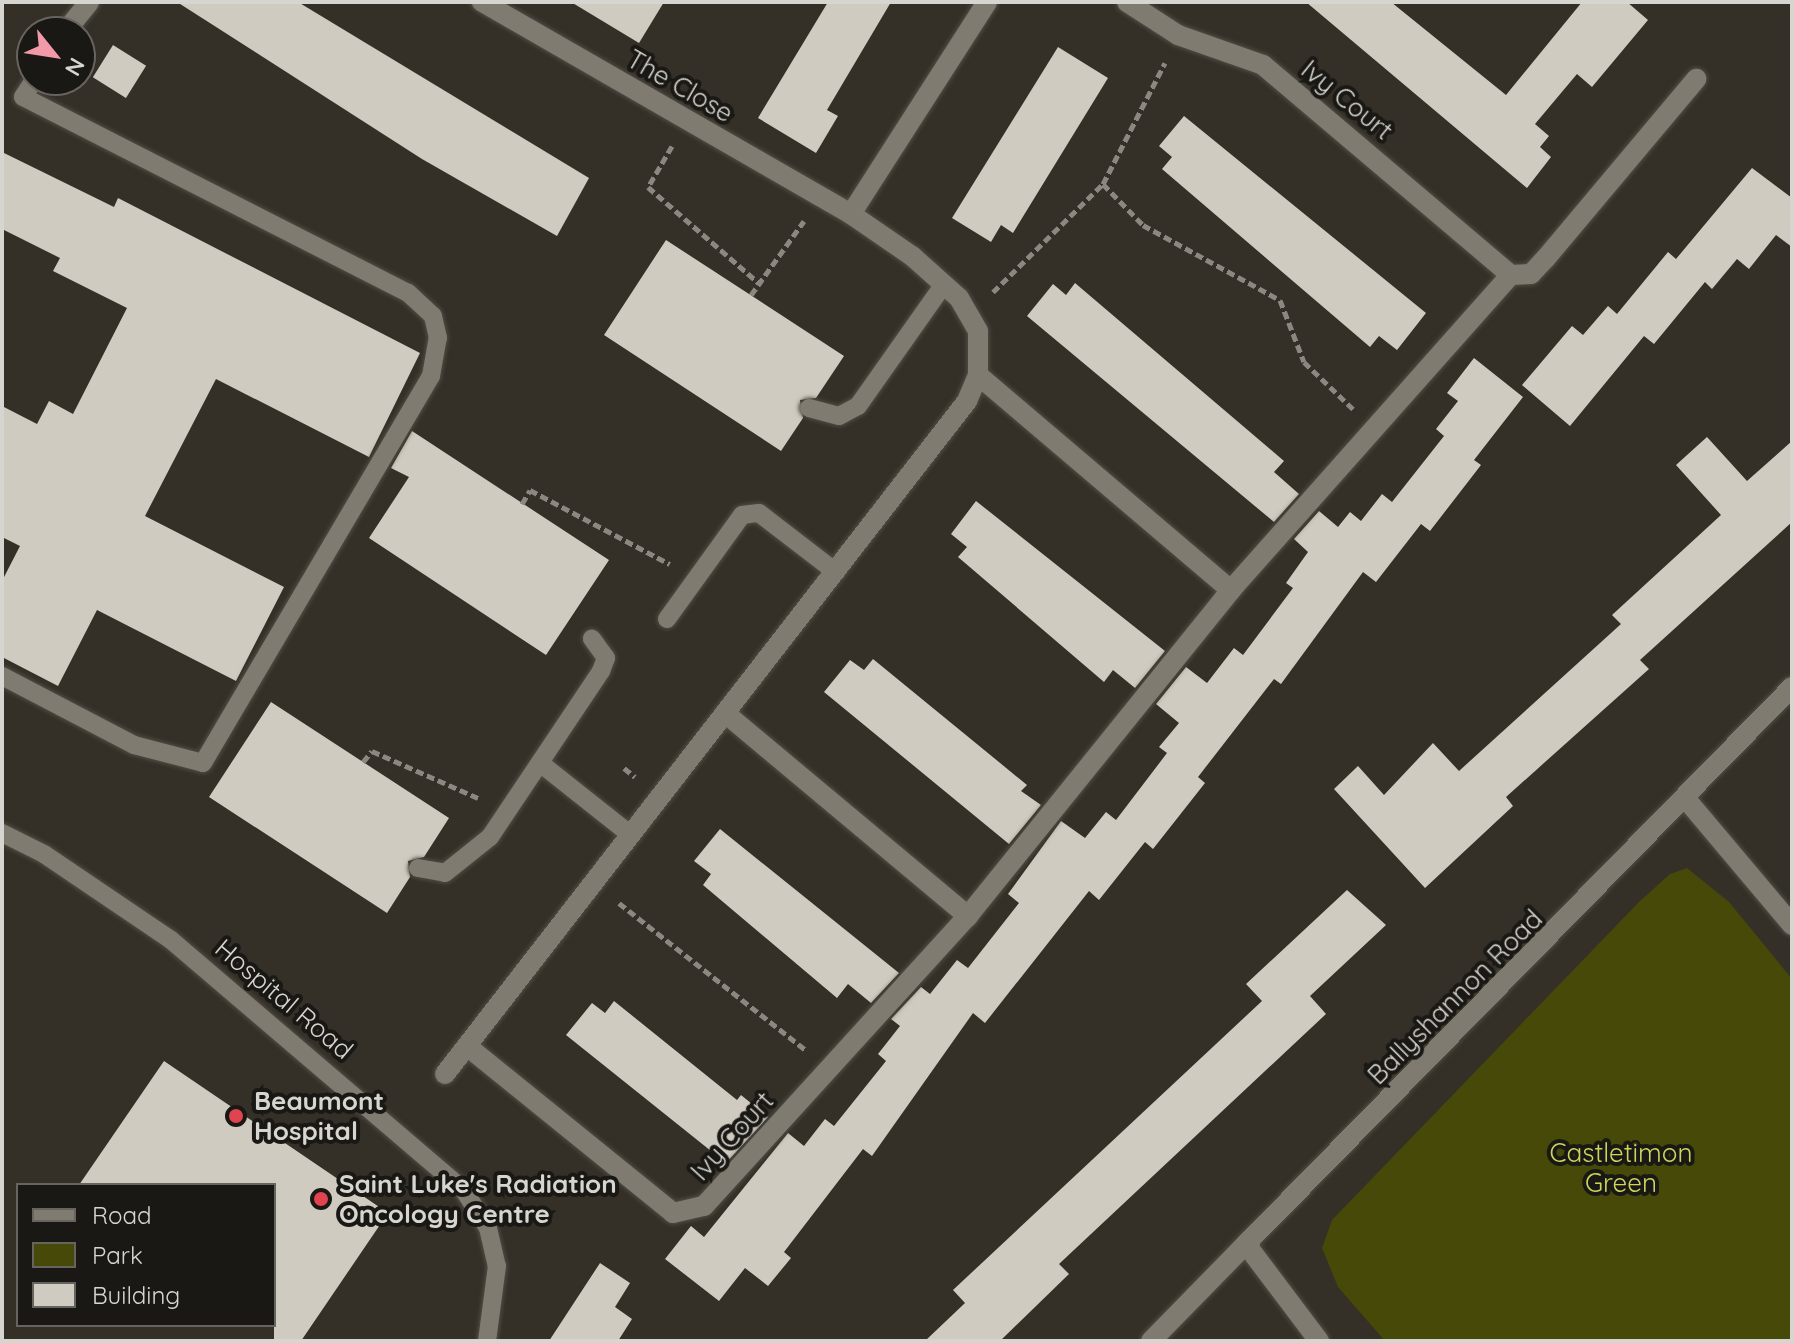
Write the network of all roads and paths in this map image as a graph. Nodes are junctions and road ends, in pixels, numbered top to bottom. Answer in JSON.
{"nodes":[{"id":1,"x":482,"y":2,"type":"edge"},
{"id":2,"x":987,"y":2,"type":"edge"},
{"id":3,"x":1127,"y":2,"type":"edge"},
{"id":4,"x":1178,"y":35,"type":"junction"},
{"id":5,"x":1696,"y":79,"type":"dead end"},
{"id":6,"x":24,"y":96,"type":"edge"},
{"id":7,"x":686,"y":119,"type":"junction"},
{"id":8,"x":1103,"y":184,"type":"junction"},
{"id":9,"x":820,"y":196,"type":"junction"},
{"id":10,"x":851,"y":214,"type":"junction"},
{"id":11,"x":1511,"y":275,"type":"junction"},
{"id":12,"x":759,"y":283,"type":"junction"},
{"id":13,"x":944,"y":284,"type":"junction"},
{"id":14,"x":751,"y":295,"type":"dead end"},
{"id":15,"x":967,"y":313,"type":"junction"},
{"id":16,"x":978,"y":375,"type":"junction"},
{"id":17,"x":809,"y":408,"type":"dead end"},
{"id":18,"x":1374,"y":429,"type":"junction"},
{"id":19,"x":522,"y":504,"type":"dead end"},
{"id":20,"x":836,"y":572,"type":"junction"},
{"id":21,"x":694,"y":580,"type":"junction"},
{"id":22,"x":1231,"y":590,"type":"junction"},
{"id":23,"x":667,"y":619,"type":"dead end"},
{"id":24,"x":592,"y":639,"type":"dead end"},
{"id":25,"x":2,"y":676,"type":"edge"},
{"id":26,"x":1792,"y":687,"type":"edge"},
{"id":27,"x":725,"y":713,"type":"junction"},
{"id":28,"x":363,"y":762,"type":"dead end"},
{"id":29,"x":540,"y":763,"type":"junction"},
{"id":30,"x":1686,"y":799,"type":"junction"},
{"id":31,"x":508,"y":812,"type":"junction"},
{"id":32,"x":2,"y":833,"type":"edge"},
{"id":33,"x":631,"y":835,"type":"junction"},
{"id":34,"x":418,"y":868,"type":"dead end"},
{"id":35,"x":593,"y":883,"type":"junction"},
{"id":36,"x":968,"y":916,"type":"junction"},
{"id":37,"x":1792,"y":925,"type":"edge"},
{"id":38,"x":467,"y":1046,"type":"junction"},
{"id":39,"x":828,"y":1068,"type":"junction"},
{"id":40,"x":445,"y":1074,"type":"dead end"},
{"id":41,"x":1246,"y":1244,"type":"junction"},
{"id":42,"x":487,"y":1341,"type":"edge"},
{"id":43,"x":1151,"y":1341,"type":"edge"},
{"id":44,"x":1319,"y":1341,"type":"edge"}],
"edges":[{"from":1,"to":7,"type":"street","name":"The Close"},
{"from":2,"to":10,"type":"street"},
{"from":3,"to":4,"type":"street","name":"Ivy Court"},
{"from":4,"to":8,"type":"path"},
{"from":4,"to":11,"type":"street","name":"Ivy Court"},
{"from":5,"to":11,"type":"street","name":"Ivy Court"},
{"from":6,"to":25,"type":"lane"},
{"from":7,"to":9,"type":"street","name":"The Close"},
{"from":7,"to":12,"type":"path"},
{"from":8,"to":15,"type":"path"},
{"from":8,"to":18,"type":"path"},
{"from":9,"to":10,"type":"street","name":"The Close"},
{"from":9,"to":12,"type":"path"},
{"from":10,"to":13,"type":"street"},
{"from":11,"to":18,"type":"street","name":"Ivy Court"},
{"from":12,"to":14,"type":"path"},
{"from":13,"to":15,"type":"street"},
{"from":13,"to":17,"type":"lane"},
{"from":15,"to":16,"type":"street"},
{"from":16,"to":20,"type":"street"},
{"from":16,"to":22,"type":"street"},
{"from":18,"to":22,"type":"street","name":"Ivy Court"},
{"from":19,"to":21,"type":"path"},
{"from":20,"to":21,"type":"lane"},
{"from":20,"to":27,"type":"street"},
{"from":21,"to":23,"type":"lane"},
{"from":22,"to":36,"type":"street","name":"Ivy Court"},
{"from":24,"to":29,"type":"lane"},
{"from":26,"to":30,"type":"street","name":"Ballyshannon Road"},
{"from":27,"to":33,"type":"street"},
{"from":27,"to":36,"type":"street"},
{"from":28,"to":31,"type":"path"},
{"from":29,"to":31,"type":"lane"},
{"from":29,"to":33,"type":"lane"},
{"from":30,"to":37,"type":"street"},
{"from":30,"to":41,"type":"street","name":"Ballyshannon Road"},
{"from":31,"to":34,"type":"lane"},
{"from":32,"to":42,"type":"lane","name":"Hospital Road"},
{"from":33,"to":35,"type":"street"},
{"from":35,"to":38,"type":"street"},
{"from":35,"to":39,"type":"path"},
{"from":36,"to":39,"type":"street","name":"Ivy Court"},
{"from":38,"to":39,"type":"street","name":"Ivy Court"},
{"from":38,"to":40,"type":"street"},
{"from":41,"to":43,"type":"street","name":"Ballyshannon Road"},
{"from":41,"to":44,"type":"street"}]}
